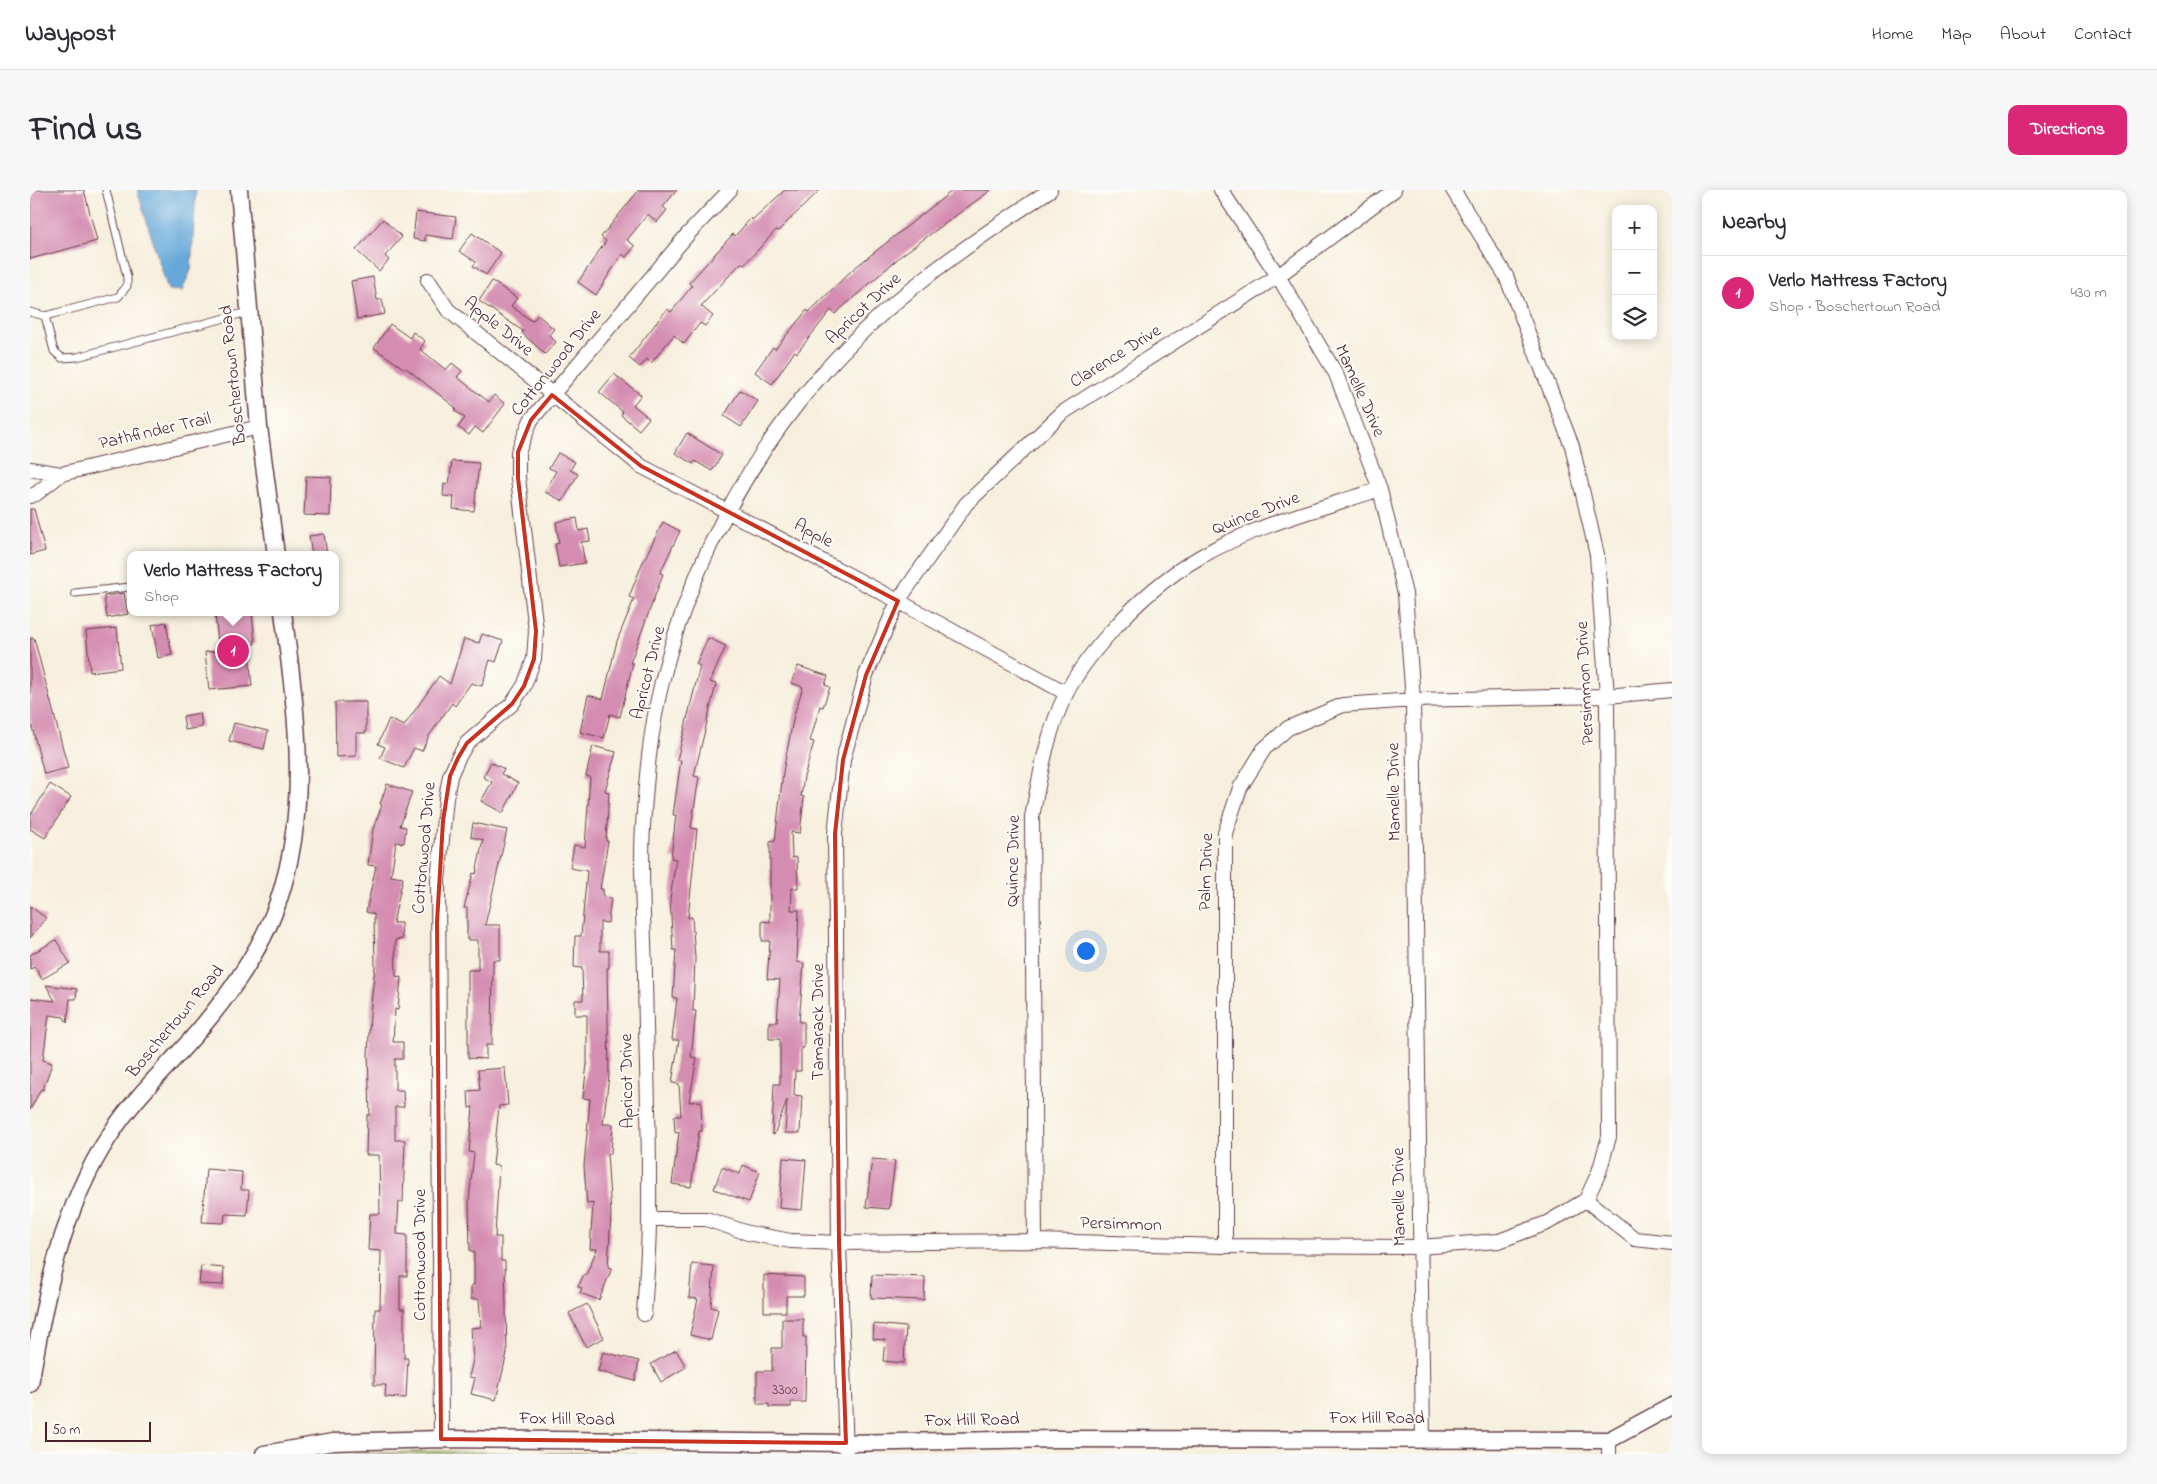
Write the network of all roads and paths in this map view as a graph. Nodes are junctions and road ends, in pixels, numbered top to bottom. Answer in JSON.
{"nodes":[{"id":1,"x":106,"y":190,"type":"edge"},
{"id":2,"x":240,"y":190,"type":"edge"},
{"id":3,"x":730,"y":190,"type":"edge"},
{"id":4,"x":1050,"y":190,"type":"edge"},
{"id":5,"x":1221,"y":190,"type":"edge"},
{"id":6,"x":1394,"y":190,"type":"edge"},
{"id":7,"x":1453,"y":190,"type":"edge"},
{"id":8,"x":1278,"y":276,"type":"junction"},
{"id":9,"x":428,"y":280,"type":"dead end"},
{"id":10,"x":30,"y":312,"type":"edge"},
{"id":11,"x":248,"y":312,"type":"junction"},
{"id":12,"x":45,"y":316,"type":"junction"},
{"id":13,"x":552,"y":395,"type":"junction"},
{"id":14,"x":259,"y":427,"type":"junction"},
{"id":15,"x":30,"y":469,"type":"edge"},
{"id":16,"x":61,"y":474,"type":"junction"},
{"id":17,"x":1380,"y":489,"type":"junction"},
{"id":18,"x":30,"y":496,"type":"edge"},
{"id":19,"x":728,"y":510,"type":"junction"},
{"id":20,"x":275,"y":551,"type":"edge"},
{"id":21,"x":127,"y":587,"type":"edge"},
{"id":22,"x":75,"y":594,"type":"dead end"},
{"id":23,"x":898,"y":601,"type":"junction"},
{"id":24,"x":284,"y":616,"type":"edge"},
{"id":25,"x":1672,"y":690,"type":"edge"},
{"id":26,"x":1066,"y":693,"type":"junction"},
{"id":27,"x":1607,"y":696,"type":"junction"},
{"id":28,"x":1413,"y":700,"type":"junction"},
{"id":29,"x":1586,"y":1200,"type":"junction"},
{"id":30,"x":649,"y":1219,"type":"junction"},
{"id":31,"x":1035,"y":1241,"type":"junction"},
{"id":32,"x":839,"y":1243,"type":"junction"},
{"id":33,"x":1672,"y":1243,"type":"edge"},
{"id":34,"x":1225,"y":1246,"type":"junction"},
{"id":35,"x":1419,"y":1247,"type":"junction"},
{"id":36,"x":644,"y":1314,"type":"dead end"},
{"id":37,"x":30,"y":1384,"type":"edge"},
{"id":38,"x":1672,"y":1406,"type":"edge"},
{"id":39,"x":440,"y":1439,"type":"junction"},
{"id":40,"x":1423,"y":1439,"type":"junction"},
{"id":41,"x":1609,"y":1447,"type":"edge"},
{"id":42,"x":846,"y":1449,"type":"edge"},
{"id":43,"x":264,"y":1454,"type":"edge"}],
"edges":[{"from":1,"to":12,"type":"lane"},
{"from":2,"to":11,"type":"street","name":"Boschertown Road"},
{"from":3,"to":13,"type":"street","name":"Cottonwood Drive"},
{"from":4,"to":19,"type":"street","name":"Apricot Drive"},
{"from":5,"to":8,"type":"street","name":"Mamelle Drive"},
{"from":6,"to":8,"type":"street","name":"Clarence Drive"},
{"from":7,"to":27,"type":"street","name":"Persimmon Drive"},
{"from":8,"to":17,"type":"street","name":"Mamelle Drive"},
{"from":8,"to":23,"type":"street","name":"Clarence Drive"},
{"from":9,"to":13,"type":"street","name":"Apple Drive"},
{"from":10,"to":12,"type":"lane"},
{"from":11,"to":12,"type":"lane"},
{"from":11,"to":14,"type":"street","name":"Boschertown Road"},
{"from":13,"to":19,"type":"street","name":"Apple"},
{"from":13,"to":39,"type":"street","name":"Cottonwood Drive"},
{"from":14,"to":16,"type":"street","name":"Pathfinder Trail"},
{"from":14,"to":20,"type":"street","name":"Boschertown Road"},
{"from":15,"to":16,"type":"street","name":"Pathfinder Trail"},
{"from":16,"to":18,"type":"street","name":"Pathfinder Trail"},
{"from":17,"to":26,"type":"street","name":"Quince Drive"},
{"from":17,"to":28,"type":"street","name":"Mamelle Drive"},
{"from":19,"to":23,"type":"street","name":"Apple"},
{"from":19,"to":30,"type":"street","name":"Apricot Drive"},
{"from":21,"to":22,"type":"lane"},
{"from":23,"to":26,"type":"street","name":"Apple"},
{"from":23,"to":32,"type":"street","name":"Tamarack Drive"},
{"from":24,"to":37,"type":"street","name":"Boschertown Road"},
{"from":25,"to":27,"type":"street","name":"Palm Drive"},
{"from":26,"to":31,"type":"street","name":"Quince Drive"},
{"from":27,"to":28,"type":"street","name":"Palm Drive"},
{"from":27,"to":29,"type":"street","name":"Persimmon Drive"},
{"from":28,"to":34,"type":"street","name":"Palm Drive"},
{"from":28,"to":35,"type":"street","name":"Mamelle Drive"},
{"from":29,"to":33,"type":"street"},
{"from":29,"to":35,"type":"street","name":"Persimmon"},
{"from":30,"to":32,"type":"street","name":"Persimmon"},
{"from":30,"to":36,"type":"street","name":"Apricot Drive"},
{"from":31,"to":32,"type":"street","name":"Persimmon"},
{"from":31,"to":34,"type":"street","name":"Persimmon"},
{"from":32,"to":42,"type":"street","name":"Tamarack Drive"},
{"from":34,"to":35,"type":"street","name":"Persimmon"},
{"from":35,"to":40,"type":"street","name":"Mamelle Drive"},
{"from":38,"to":41,"type":"street","name":"Fox Hill Road"},
{"from":39,"to":42,"type":"street","name":"Fox Hill Road"},
{"from":39,"to":43,"type":"street","name":"Fox Hill Road"},
{"from":40,"to":41,"type":"street","name":"Fox Hill Road"},
{"from":40,"to":42,"type":"street","name":"Fox Hill Road"}]}
